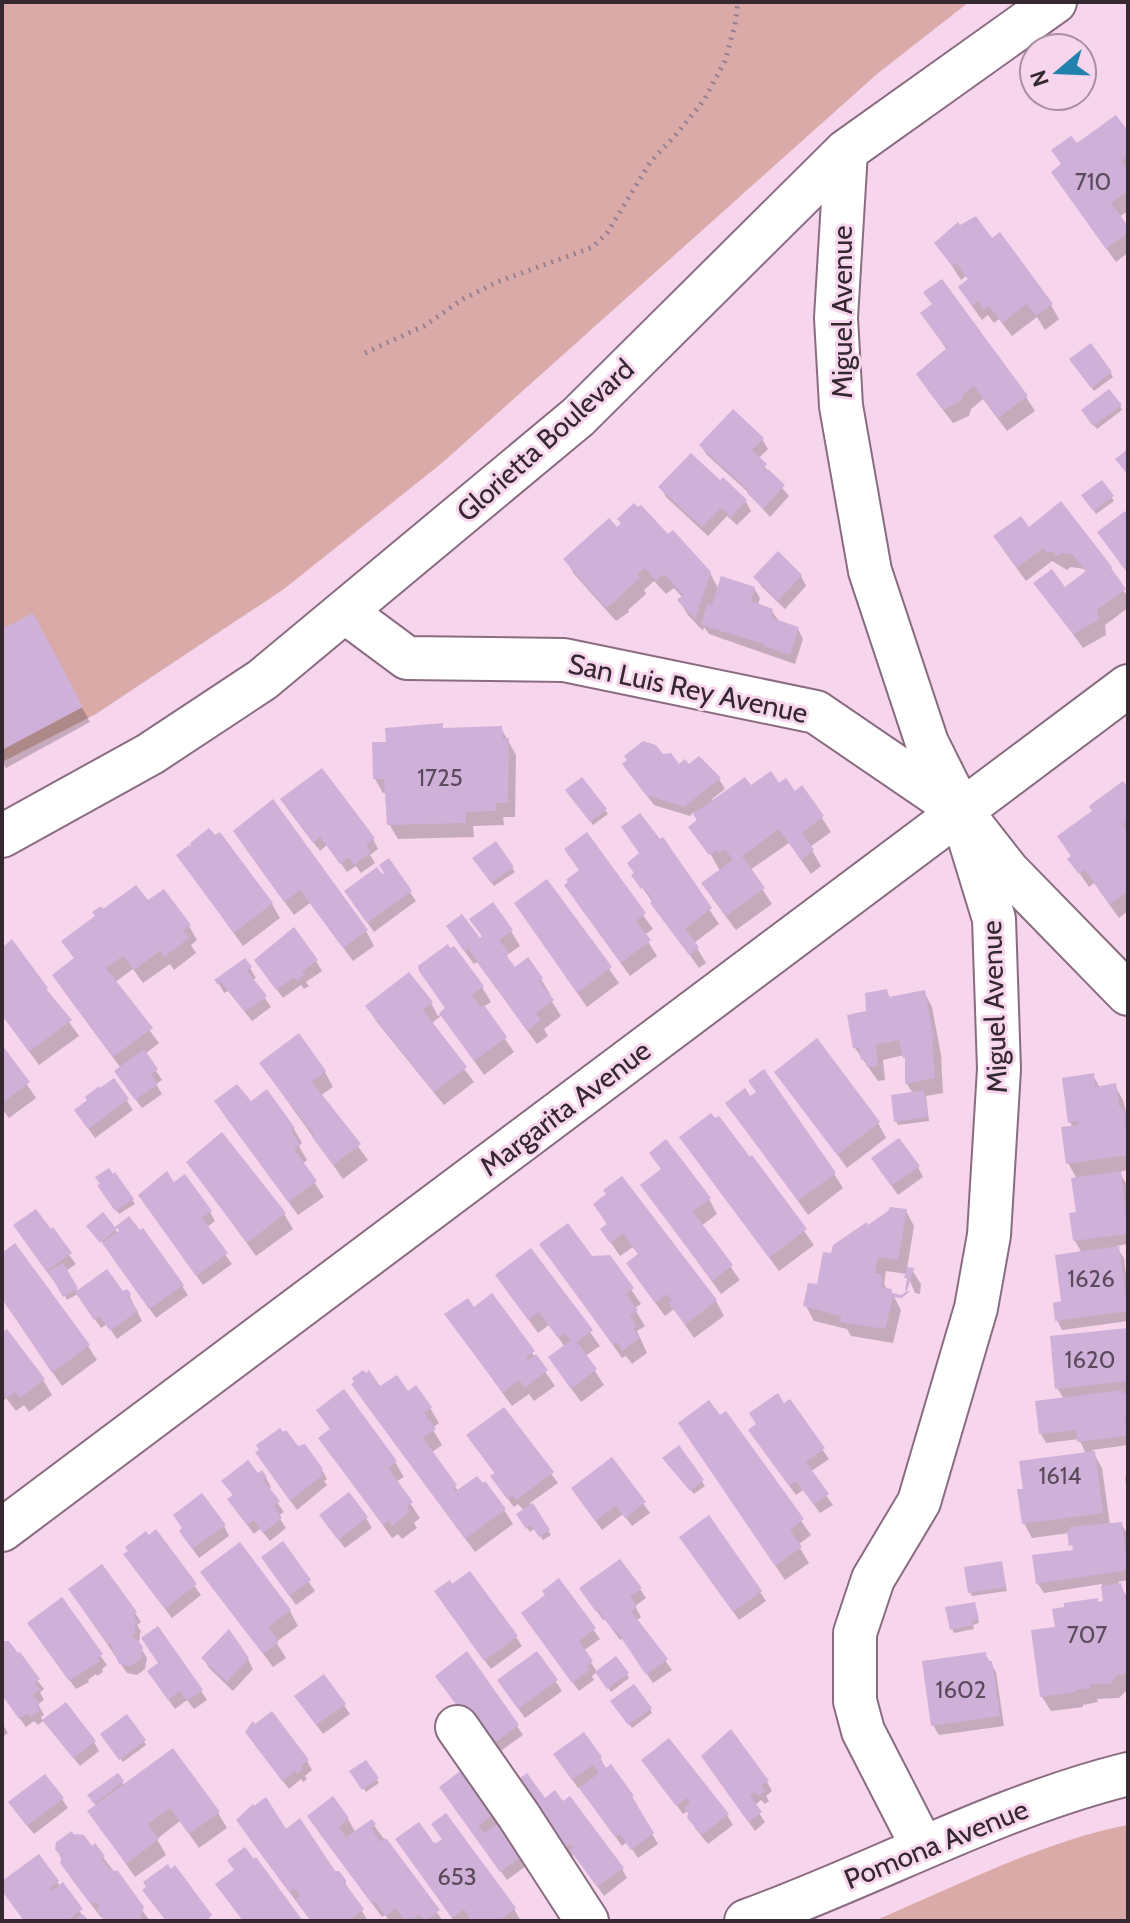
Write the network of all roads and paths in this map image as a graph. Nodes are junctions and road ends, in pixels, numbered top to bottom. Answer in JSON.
{"nodes":[{"id":1,"x":738,"y":2,"type":"edge"},
{"id":2,"x":1055,"y":2,"type":"edge"},
{"id":3,"x":846,"y":151,"type":"junction"},
{"id":4,"x":365,"y":353,"type":"dead end"},
{"id":5,"x":345,"y":612,"type":"junction"},
{"id":6,"x":1128,"y":686,"type":"edge"},
{"id":7,"x":961,"y":811,"type":"junction"},
{"id":8,"x":2,"y":836,"type":"edge"},
{"id":9,"x":1128,"y":994,"type":"edge"},
{"id":10,"x":2,"y":1530,"type":"edge"},
{"id":11,"x":457,"y":1727,"type":"dead end"},
{"id":12,"x":1128,"y":1774,"type":"edge"},
{"id":13,"x":922,"y":1846,"type":"junction"},
{"id":14,"x":755,"y":1919,"type":"edge"},
{"id":15,"x":587,"y":1921,"type":"edge"}],
"edges":[{"from":1,"to":4,"type":"path"},
{"from":2,"to":3,"type":"street","name":"Glorietta Boulevard"},
{"from":3,"to":5,"type":"street","name":"Glorietta Boulevard"},
{"from":3,"to":7,"type":"street","name":"Miguel Avenue"},
{"from":5,"to":7,"type":"street","name":"San Luis Rey Avenue"},
{"from":5,"to":8,"type":"street","name":"Glorietta Boulevard"},
{"from":6,"to":7,"type":"street","name":"Margarita Avenue"},
{"from":7,"to":9,"type":"street","name":"San Luis Rey Avenue"},
{"from":7,"to":10,"type":"street","name":"Margarita Avenue"},
{"from":7,"to":13,"type":"street","name":"Miguel Avenue"},
{"from":11,"to":15,"type":"street"},
{"from":12,"to":13,"type":"street","name":"Pomona Avenue"},
{"from":13,"to":14,"type":"street","name":"Pomona Avenue"}]}
